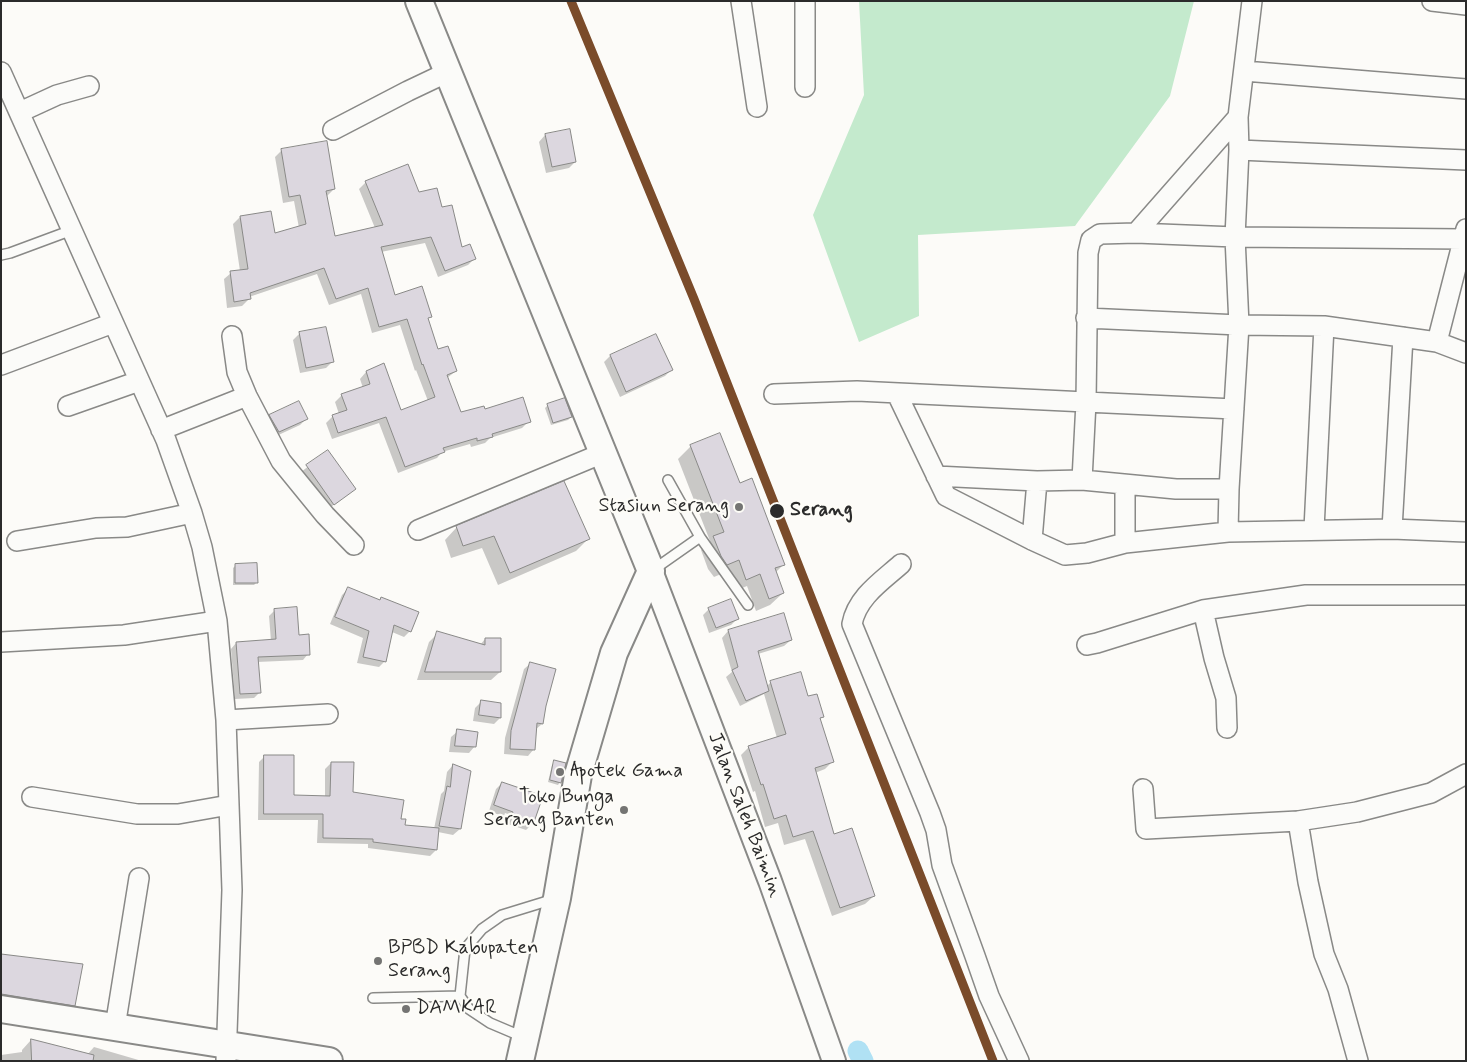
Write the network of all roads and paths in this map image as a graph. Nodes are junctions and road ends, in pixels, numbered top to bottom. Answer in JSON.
{"nodes":[{"id":1,"x":419,"y":1,"type":"edge"},
{"id":2,"x":741,"y":1,"type":"edge"},
{"id":3,"x":805,"y":1,"type":"edge"},
{"id":4,"x":1252,"y":1,"type":"edge"},
{"id":5,"x":1432,"y":1,"type":"edge"},
{"id":6,"x":1466,"y":5,"type":"edge"},
{"id":7,"x":1244,"y":71,"type":"junction"},
{"id":8,"x":1,"y":72,"type":"edge"},
{"id":9,"x":448,"y":72,"type":"junction"},
{"id":10,"x":89,"y":86,"type":"dead end"},
{"id":11,"x":805,"y":87,"type":"dead end"},
{"id":12,"x":1466,"y":89,"type":"edge"},
{"id":13,"x":757,"y":106,"type":"dead end"},
{"id":14,"x":20,"y":112,"type":"junction"},
{"id":15,"x":1238,"y":117,"type":"junction"},
{"id":16,"x":333,"y":130,"type":"dead end"},
{"id":17,"x":1239,"y":150,"type":"junction"},
{"id":18,"x":1466,"y":160,"type":"edge"},
{"id":19,"x":72,"y":230,"type":"junction"},
{"id":20,"x":1136,"y":233,"type":"junction"},
{"id":21,"x":1464,"y":234,"type":"edge"},
{"id":22,"x":1235,"y":238,"type":"junction"},
{"id":23,"x":1,"y":255,"type":"edge"},
{"id":24,"x":1086,"y":318,"type":"junction"},
{"id":25,"x":113,"y":323,"type":"junction"},
{"id":26,"x":1239,"y":325,"type":"junction"},
{"id":27,"x":1324,"y":326,"type":"junction"},
{"id":28,"x":232,"y":336,"type":"dead end"},
{"id":29,"x":1403,"y":337,"type":"junction"},
{"id":30,"x":1437,"y":342,"type":"junction"},
{"id":31,"x":1466,"y":353,"type":"edge"},
{"id":32,"x":1,"y":365,"type":"edge"},
{"id":33,"x":140,"y":381,"type":"junction"},
{"id":34,"x":774,"y":394,"type":"dead end"},
{"id":35,"x":897,"y":394,"type":"junction"},
{"id":36,"x":247,"y":396,"type":"junction"},
{"id":37,"x":1086,"y":402,"type":"junction"},
{"id":38,"x":68,"y":406,"type":"dead end"},
{"id":39,"x":1234,"y":409,"type":"junction"},
{"id":40,"x":161,"y":430,"type":"junction"},
{"id":41,"x":603,"y":453,"type":"junction"},
{"id":42,"x":936,"y":476,"type":"junction"},
{"id":43,"x":668,"y":480,"type":"dead end"},
{"id":44,"x":1082,"y":480,"type":"junction"},
{"id":45,"x":1037,"y":481,"type":"junction"},
{"id":46,"x":1125,"y":485,"type":"junction"},
{"id":47,"x":1230,"y":489,"type":"junction"},
{"id":48,"x":192,"y":513,"type":"junction"},
{"id":49,"x":1314,"y":529,"type":"junction"},
{"id":50,"x":1392,"y":529,"type":"junction"},
{"id":51,"x":418,"y":530,"type":"dead end"},
{"id":52,"x":1228,"y":532,"type":"junction"},
{"id":53,"x":1466,"y":532,"type":"edge"},
{"id":54,"x":700,"y":537,"type":"junction"},
{"id":55,"x":1032,"y":540,"type":"junction"},
{"id":56,"x":18,"y":541,"type":"dead end"},
{"id":57,"x":1125,"y":543,"type":"junction"},
{"id":58,"x":354,"y":545,"type":"dead end"},
{"id":59,"x":901,"y":564,"type":"dead end"},
{"id":60,"x":651,"y":571,"type":"junction"},
{"id":61,"x":1466,"y":595,"type":"edge"},
{"id":62,"x":748,"y":605,"type":"dead end"},
{"id":63,"x":1203,"y":610,"type":"junction"},
{"id":64,"x":217,"y":621,"type":"junction"},
{"id":65,"x":1,"y":642,"type":"edge"},
{"id":66,"x":1087,"y":645,"type":"dead end"},
{"id":67,"x":328,"y":714,"type":"dead end"},
{"id":68,"x":226,"y":720,"type":"junction"},
{"id":69,"x":1227,"y":728,"type":"dead end"},
{"id":70,"x":1466,"y":774,"type":"edge"},
{"id":71,"x":1143,"y":789,"type":"dead end"},
{"id":72,"x":32,"y":797,"type":"dead end"},
{"id":73,"x":229,"y":805,"type":"junction"},
{"id":74,"x":1298,"y":821,"type":"junction"},
{"id":75,"x":139,"y":878,"type":"dead end"},
{"id":76,"x":557,"y":898,"type":"junction"},
{"id":77,"x":460,"y":996,"type":"junction"},
{"id":78,"x":373,"y":998,"type":"dead end"},
{"id":79,"x":1,"y":1009,"type":"edge"},
{"id":80,"x":115,"y":1027,"type":"junction"},
{"id":81,"x":523,"y":1050,"type":"edge"},
{"id":82,"x":227,"y":1053,"type":"edge"},
{"id":83,"x":329,"y":1061,"type":"edge"},
{"id":84,"x":834,"y":1061,"type":"edge"},
{"id":85,"x":1019,"y":1061,"type":"edge"},
{"id":86,"x":1358,"y":1061,"type":"edge"}],
"edges":[{"from":1,"to":9,"type":"main road"},
{"from":2,"to":13,"type":"street"},
{"from":3,"to":11,"type":"street"},
{"from":4,"to":7,"type":"street"},
{"from":5,"to":6,"type":"street"},
{"from":7,"to":12,"type":"street"},
{"from":7,"to":15,"type":"street"},
{"from":8,"to":14,"type":"street"},
{"from":9,"to":16,"type":"street"},
{"from":9,"to":41,"type":"main road"},
{"from":10,"to":14,"type":"street"},
{"from":14,"to":19,"type":"street"},
{"from":15,"to":17,"type":"street"},
{"from":15,"to":20,"type":"street"},
{"from":17,"to":18,"type":"street"},
{"from":17,"to":22,"type":"street"},
{"from":19,"to":23,"type":"lane"},
{"from":19,"to":25,"type":"street"},
{"from":20,"to":22,"type":"street"},
{"from":20,"to":24,"type":"street"},
{"from":21,"to":22,"type":"street"},
{"from":21,"to":30,"type":"street"},
{"from":22,"to":26,"type":"street"},
{"from":24,"to":26,"type":"street"},
{"from":24,"to":37,"type":"street"},
{"from":25,"to":32,"type":"street"},
{"from":25,"to":33,"type":"street"},
{"from":26,"to":27,"type":"street"},
{"from":26,"to":39,"type":"street"},
{"from":27,"to":29,"type":"street"},
{"from":27,"to":49,"type":"street"},
{"from":28,"to":36,"type":"street"},
{"from":29,"to":30,"type":"street"},
{"from":29,"to":50,"type":"street"},
{"from":30,"to":31,"type":"street"},
{"from":33,"to":38,"type":"street"},
{"from":33,"to":40,"type":"street"},
{"from":34,"to":35,"type":"street"},
{"from":35,"to":37,"type":"street"},
{"from":35,"to":42,"type":"street"},
{"from":36,"to":40,"type":"street"},
{"from":36,"to":58,"type":"street"},
{"from":37,"to":39,"type":"street"},
{"from":37,"to":44,"type":"street"},
{"from":39,"to":47,"type":"street"},
{"from":40,"to":48,"type":"street"},
{"from":41,"to":51,"type":"street"},
{"from":41,"to":60,"type":"main road"},
{"from":42,"to":45,"type":"street"},
{"from":42,"to":55,"type":"street"},
{"from":43,"to":54,"type":"lane"},
{"from":44,"to":45,"type":"street"},
{"from":44,"to":46,"type":"street"},
{"from":45,"to":55,"type":"street"},
{"from":46,"to":47,"type":"street"},
{"from":46,"to":57,"type":"street"},
{"from":47,"to":52,"type":"street"},
{"from":48,"to":56,"type":"street"},
{"from":48,"to":64,"type":"street"},
{"from":49,"to":50,"type":"street"},
{"from":49,"to":52,"type":"street"},
{"from":50,"to":53,"type":"street"},
{"from":52,"to":57,"type":"street"},
{"from":54,"to":60,"type":"lane"},
{"from":54,"to":62,"type":"lane"},
{"from":55,"to":57,"type":"street"},
{"from":59,"to":85,"type":"street"},
{"from":60,"to":76,"type":"main road"},
{"from":60,"to":84,"type":"street","name":"Jalan Saleh Baimin"},
{"from":61,"to":63,"type":"street"},
{"from":63,"to":66,"type":"street"},
{"from":63,"to":69,"type":"street"},
{"from":64,"to":65,"type":"street"},
{"from":64,"to":68,"type":"street"},
{"from":67,"to":68,"type":"street"},
{"from":68,"to":73,"type":"street"},
{"from":70,"to":74,"type":"street"},
{"from":71,"to":74,"type":"street"},
{"from":72,"to":73,"type":"street"},
{"from":73,"to":82,"type":"street"},
{"from":74,"to":86,"type":"street"},
{"from":75,"to":80,"type":"street"},
{"from":76,"to":77,"type":"lane"},
{"from":76,"to":81,"type":"main road"},
{"from":77,"to":78,"type":"lane"},
{"from":77,"to":81,"type":"lane"},
{"from":79,"to":80,"type":"main road"},
{"from":80,"to":82,"type":"main road"},
{"from":82,"to":83,"type":"main road"}]}
